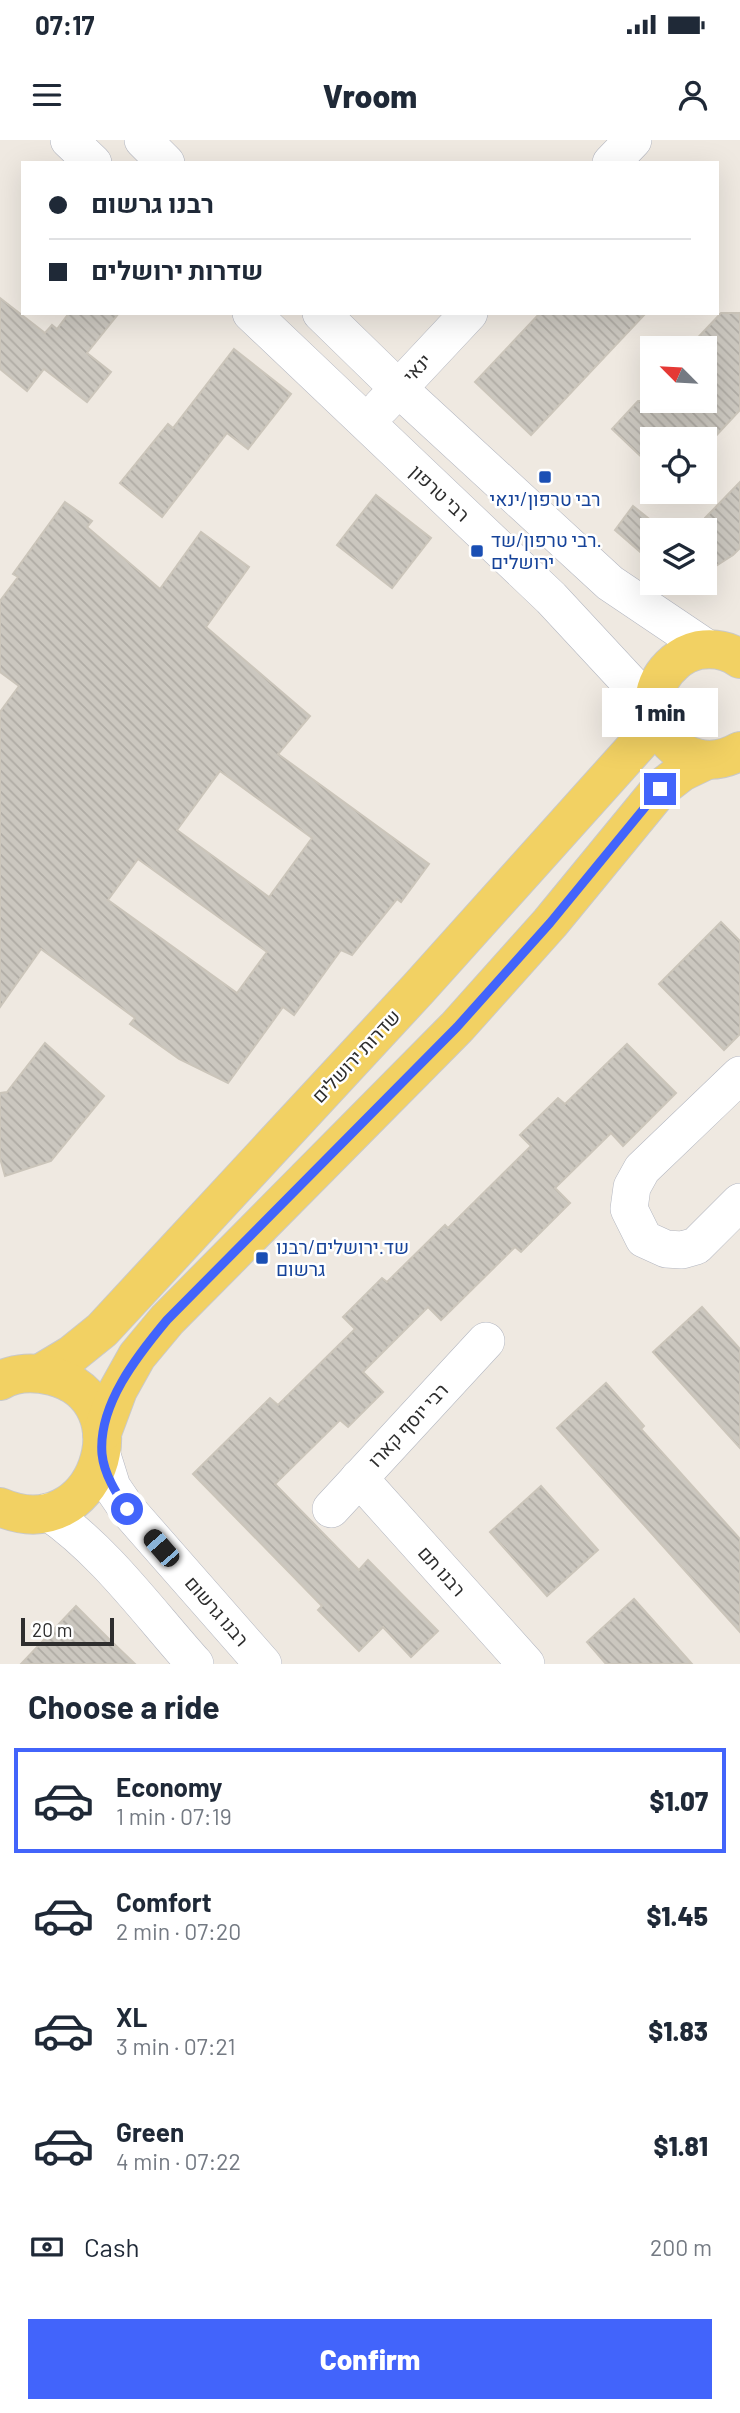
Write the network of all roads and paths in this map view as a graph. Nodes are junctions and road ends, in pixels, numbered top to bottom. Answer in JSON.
{"nodes":[{"id":1,"x":69,"y":140,"type":"edge"},
{"id":2,"x":143,"y":140,"type":"edge"},
{"id":3,"x":633,"y":140,"type":"edge"},
{"id":4,"x":91,"y":161,"type":"edge"},
{"id":5,"x":164,"y":161,"type":"edge"},
{"id":6,"x":613,"y":161,"type":"edge"},
{"id":7,"x":253,"y":315,"type":"edge"},
{"id":8,"x":323,"y":315,"type":"edge"},
{"id":9,"x":467,"y":315,"type":"edge"},
{"id":10,"x":398,"y":388,"type":"junction"},
{"id":11,"x":366,"y":423,"type":"junction"},
{"id":12,"x":728,"y":649,"type":"edge"},
{"id":13,"x":656,"y":716,"type":"junction"},
{"id":14,"x":723,"y":755,"type":"edge"},
{"id":15,"x":734,"y":1094,"type":"edge"},
{"id":16,"x":740,"y":1202,"type":"edge"},
{"id":17,"x":486,"y":1341,"type":"dead end"},
{"id":18,"x":41,"y":1373,"type":"junction"},
{"id":19,"x":0,"y":1381,"type":"edge"},
{"id":20,"x":102,"y":1444,"type":"junction"},
{"id":21,"x":359,"y":1478,"type":"junction"},
{"id":22,"x":331,"y":1508,"type":"dead end"},
{"id":23,"x":2,"y":1509,"type":"edge"},
{"id":24,"x":48,"y":1512,"type":"junction"},
{"id":25,"x":195,"y":1664,"type":"edge"},
{"id":26,"x":263,"y":1664,"type":"edge"},
{"id":27,"x":526,"y":1664,"type":"edge"}],
"edges":[{"from":1,"to":4,"type":"street"},
{"from":2,"to":5,"type":"street"},
{"from":3,"to":6,"type":"street"},
{"from":7,"to":11,"type":"street","name":"רבי טרפון"},
{"from":8,"to":10,"type":"street"},
{"from":9,"to":10,"type":"street","name":"ינאי"},
{"from":10,"to":11,"type":"street","name":"ינאי"},
{"from":10,"to":12,"type":"street"},
{"from":11,"to":13,"type":"street","name":"רבי טרפון"},
{"from":12,"to":13,"type":"main road"},
{"from":13,"to":14,"type":"main road"},
{"from":13,"to":18,"type":"main road","name":"שדרות ירושלים"},
{"from":14,"to":20,"type":"main road"},
{"from":15,"to":16,"type":"street"},
{"from":17,"to":21,"type":"street","name":"רבי יוסף קארו"},
{"from":18,"to":19,"type":"main road"},
{"from":18,"to":20,"type":"main road"},
{"from":20,"to":24,"type":"main road"},
{"from":20,"to":26,"type":"street","name":"רבנו גרשום"},
{"from":21,"to":22,"type":"street","name":"רבי יוסף קארו"},
{"from":21,"to":27,"type":"street","name":"רבנו תם"},
{"from":23,"to":24,"type":"main road"},
{"from":24,"to":25,"type":"street"}]}
